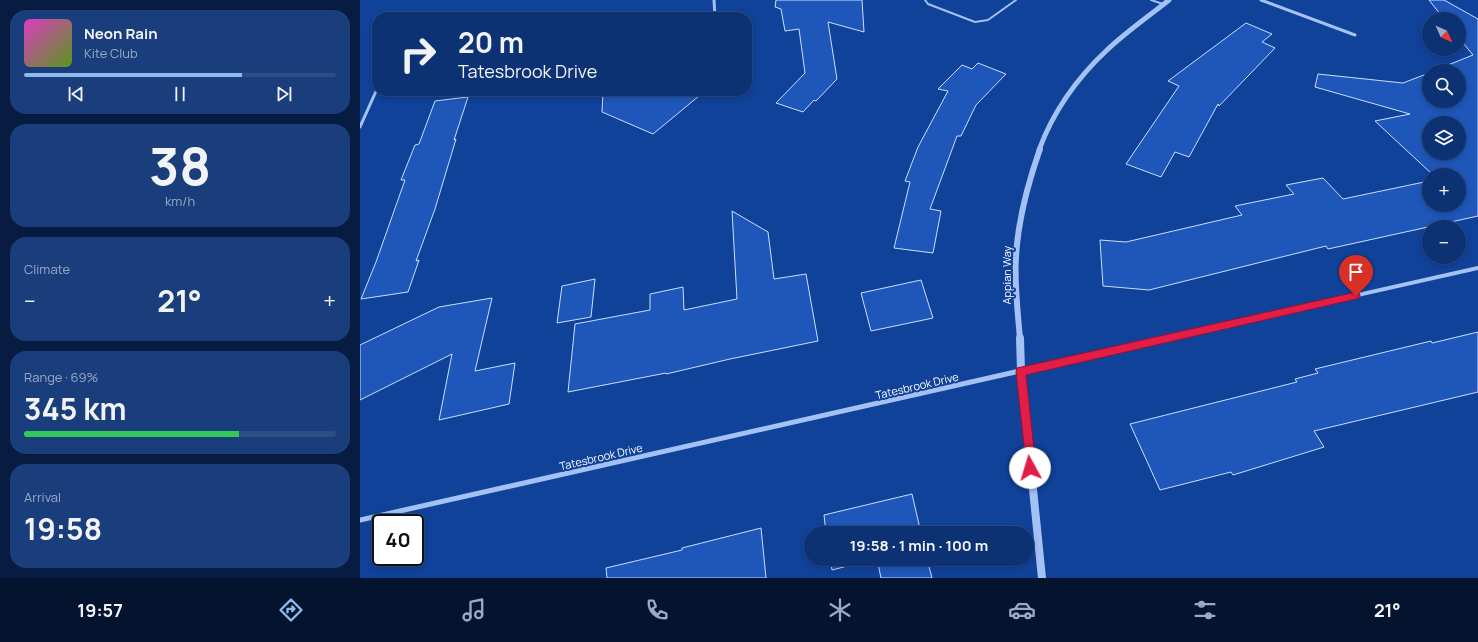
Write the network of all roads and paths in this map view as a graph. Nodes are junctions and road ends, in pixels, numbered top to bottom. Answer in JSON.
{"nodes":[{"id":1,"x":714,"y":0,"type":"edge"},
{"id":2,"x":925,"y":0,"type":"edge"},
{"id":3,"x":1016,"y":0,"type":"edge"},
{"id":4,"x":1151,"y":0,"type":"edge"},
{"id":5,"x":1261,"y":0,"type":"edge"},
{"id":6,"x":1166,"y":2,"type":"edge"},
{"id":7,"x":715,"y":12,"type":"edge"},
{"id":8,"x":1355,"y":35,"type":"dead end"},
{"id":9,"x":374,"y":96,"type":"edge"},
{"id":10,"x":360,"y":127,"type":"edge"},
{"id":11,"x":1478,"y":268,"type":"edge"},
{"id":12,"x":1021,"y":372,"type":"junction"},
{"id":13,"x":360,"y":520,"type":"edge"},
{"id":14,"x":1042,"y":578,"type":"edge"}],
"edges":[{"from":1,"to":7,"type":"street"},
{"from":2,"to":3,"type":"lane"},
{"from":4,"to":6,"type":"lane"},
{"from":5,"to":8,"type":"street"},
{"from":6,"to":12,"type":"street","name":"Appian Way"},
{"from":9,"to":10,"type":"street"},
{"from":11,"to":12,"type":"street","name":"Tatesbrook Drive"},
{"from":12,"to":13,"type":"street","name":"Tatesbrook Drive"},
{"from":12,"to":14,"type":"street","name":"Appian Way"}]}
